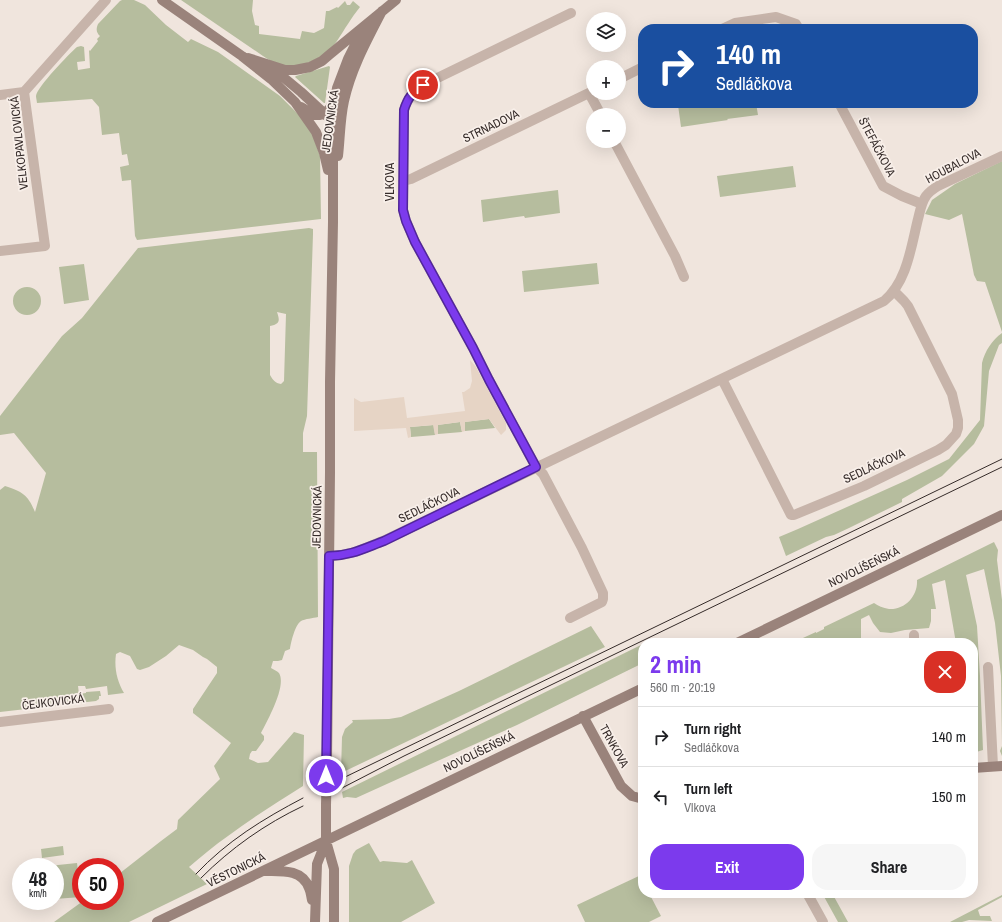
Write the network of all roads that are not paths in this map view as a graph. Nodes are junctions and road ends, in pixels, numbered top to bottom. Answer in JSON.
{"nodes":[{"id":1,"x":106,"y":0,"type":"edge"},
{"id":2,"x":162,"y":0,"type":"edge"},
{"id":3,"x":396,"y":0,"type":"edge"},
{"id":4,"x":382,"y":11,"type":"junction"},
{"id":5,"x":571,"y":13,"type":"dead end"},
{"id":6,"x":731,"y":24,"type":"edge"},
{"id":7,"x":793,"y":24,"type":"edge"},
{"id":8,"x":242,"y":56,"type":"junction"},
{"id":9,"x":638,"y":70,"type":"edge"},
{"id":10,"x":626,"y":76,"type":"edge"},
{"id":11,"x":24,"y":92,"type":"junction"},
{"id":12,"x":586,"y":94,"type":"edge"},
{"id":13,"x":0,"y":95,"type":"edge"},
{"id":14,"x":295,"y":102,"type":"junction"},
{"id":15,"x":333,"y":105,"type":"junction"},
{"id":16,"x":841,"y":108,"type":"edge"},
{"id":17,"x":324,"y":114,"type":"junction"},
{"id":18,"x":332,"y":124,"type":"junction"},
{"id":19,"x":618,"y":148,"type":"edge"},
{"id":20,"x":1002,"y":156,"type":"edge"},
{"id":21,"x":403,"y":181,"type":"junction"},
{"id":22,"x":333,"y":194,"type":"junction"},
{"id":23,"x":922,"y":204,"type":"junction"},
{"id":24,"x":0,"y":251,"type":"edge"},
{"id":25,"x":684,"y":277,"type":"dead end"},
{"id":26,"x":894,"y":291,"type":"junction"},
{"id":27,"x":722,"y":379,"type":"junction"},
{"id":28,"x":536,"y":467,"type":"junction"},
{"id":29,"x":1002,"y":515,"type":"edge"},
{"id":30,"x":329,"y":556,"type":"junction"},
{"id":31,"x":570,"y":618,"type":"dead end"},
{"id":32,"x":747,"y":638,"type":"edge"},
{"id":33,"x":988,"y":667,"type":"dead end"},
{"id":34,"x":638,"y":690,"type":"edge"},
{"id":35,"x":109,"y":709,"type":"dead end"},
{"id":36,"x":583,"y":716,"type":"junction"},
{"id":37,"x":0,"y":722,"type":"edge"},
{"id":38,"x":997,"y":766,"type":"edge"},
{"id":39,"x":978,"y":768,"type":"edge"},
{"id":40,"x":638,"y":798,"type":"edge"},
{"id":41,"x":326,"y":841,"type":"junction"},
{"id":42,"x":263,"y":871,"type":"junction"},
{"id":43,"x":810,"y":898,"type":"edge"},
{"id":44,"x":315,"y":917,"type":"edge"},
{"id":45,"x":157,"y":922,"type":"edge"},
{"id":46,"x":334,"y":922,"type":"edge"},
{"id":47,"x":823,"y":922,"type":"edge"}],
"edges":[{"from":1,"to":11,"type":"street","name":"VELKOPAVLOVICKÁ"},
{"from":2,"to":8,"type":"main road"},
{"from":3,"to":4,"type":"main road","name":"JEDOVNICKÁ"},
{"from":4,"to":8,"type":"main road","name":"JEDOVNICKÁ"},
{"from":4,"to":15,"type":"main road","name":"JEDOVNICKÁ"},
{"from":4,"to":22,"type":"main road","name":"JEDOVNICKÁ"},
{"from":5,"to":21,"type":"street","name":"VLKOVA"},
{"from":6,"to":7,"type":"street"},
{"from":8,"to":14,"type":"main road"},
{"from":8,"to":17,"type":"main road"},
{"from":9,"to":10,"type":"street"},
{"from":11,"to":13,"type":"street"},
{"from":11,"to":24,"type":"street","name":"VELKOPAVLOVICKÁ"},
{"from":12,"to":21,"type":"street","name":"STRNADOVA"},
{"from":14,"to":17,"type":"main road","name":"JEDOVNICKÁ"},
{"from":14,"to":22,"type":"main road"},
{"from":15,"to":17,"type":"main road","name":"JEDOVNICKÁ"},
{"from":15,"to":18,"type":"main road","name":"JEDOVNICKÁ"},
{"from":16,"to":23,"type":"street","name":"ŠTEFÁČKOVA"},
{"from":17,"to":18,"type":"main road"},
{"from":18,"to":22,"type":"main road","name":"JEDOVNICKÁ"},
{"from":19,"to":25,"type":"street"},
{"from":20,"to":23,"type":"street","name":"HOUBALOVA"},
{"from":21,"to":28,"type":"street","name":"VLKOVA"},
{"from":22,"to":30,"type":"main road","name":"JEDOVNICKÁ"},
{"from":23,"to":26,"type":"street","name":"SEDLÁČKOVA"},
{"from":26,"to":27,"type":"street","name":"SEDLÁČKOVA"},
{"from":26,"to":27,"type":"street","name":"SEDLÁČKOVA"},
{"from":27,"to":28,"type":"street","name":"SEDLÁČKOVA"},
{"from":28,"to":30,"type":"street","name":"SEDLÁČKOVA"},
{"from":28,"to":31,"type":"street"},
{"from":29,"to":32,"type":"main road","name":"NOVOLÍŠEŇSKÁ"},
{"from":30,"to":41,"type":"main road","name":"JEDOVNICKÁ","bridge":true},
{"from":33,"to":38,"type":"street"},
{"from":34,"to":36,"type":"main road","name":"NOVOLÍŠEŇSKÁ"},
{"from":35,"to":37,"type":"street","name":"ČEJKOVICKÁ"},
{"from":36,"to":40,"type":"main road","name":"TRNKOVA"},
{"from":36,"to":41,"type":"main road","name":"NOVOLÍŠEŇSKÁ"},
{"from":38,"to":39,"type":"main road"},
{"from":41,"to":42,"type":"main road","name":"VĚSTONICKÁ"},
{"from":41,"to":44,"type":"main road","name":"JEDOVNICKÁ"},
{"from":41,"to":46,"type":"main road","name":"JEDOVNICKÁ"},
{"from":42,"to":44,"type":"main road"},
{"from":42,"to":45,"type":"main road","name":"VĚSTONICKÁ"},
{"from":43,"to":47,"type":"street"}]}
